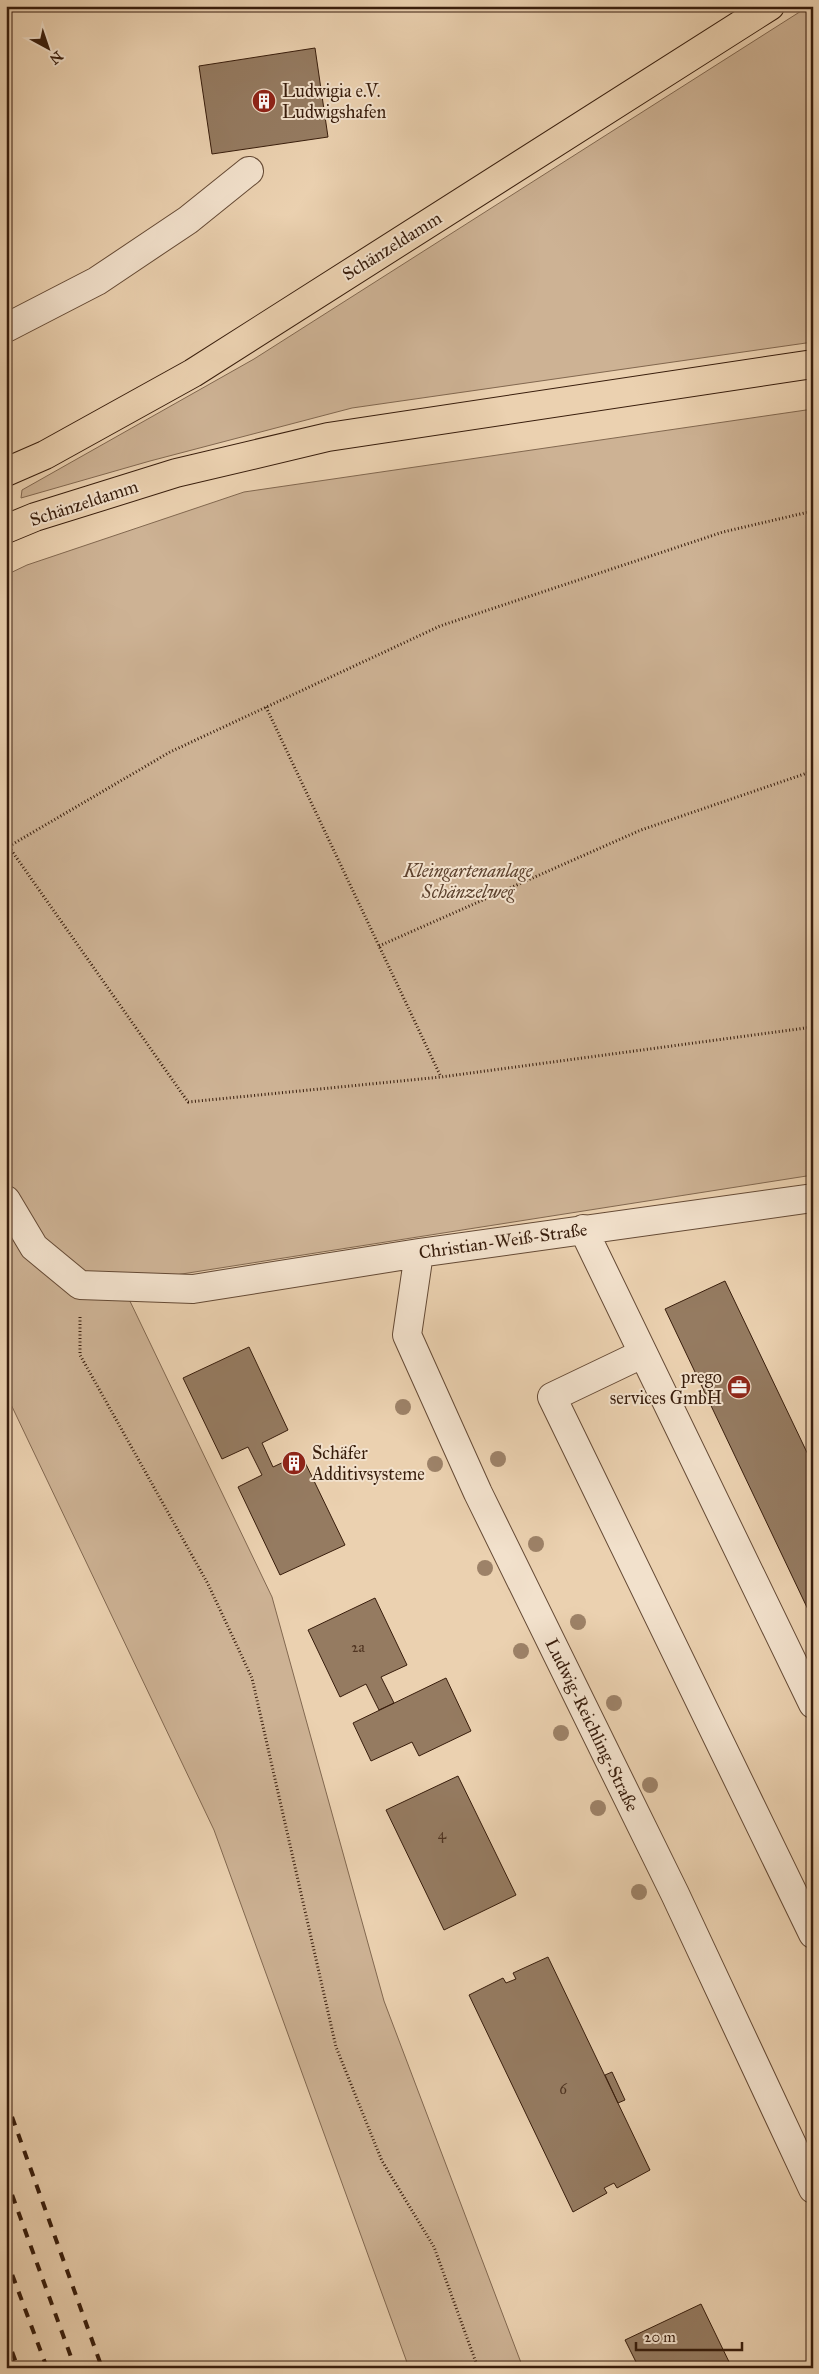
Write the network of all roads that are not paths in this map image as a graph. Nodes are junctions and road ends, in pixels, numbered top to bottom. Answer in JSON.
{"nodes":[{"id":1,"x":770,"y":6,"type":"edge"},
{"id":2,"x":249,"y":171,"type":"dead end"},
{"id":3,"x":6,"y":328,"type":"edge"},
{"id":4,"x":813,"y":364,"type":"edge"},
{"id":5,"x":6,"y":472,"type":"edge"},
{"id":6,"x":6,"y":529,"type":"edge"},
{"id":7,"x":813,"y":1198,"type":"edge"},
{"id":8,"x":6,"y":1200,"type":"edge"},
{"id":9,"x":583,"y":1229,"type":"junction"},
{"id":10,"x":419,"y":1253,"type":"junction"},
{"id":11,"x":642,"y":1354,"type":"junction"},
{"id":12,"x":813,"y":1704,"type":"edge"},
{"id":13,"x":813,"y":1934,"type":"edge"},
{"id":14,"x":813,"y":2189,"type":"edge"}],
"edges":[{"from":1,"to":5,"type":"main road","name":"Schänzeldamm"},
{"from":2,"to":3,"type":"street"},
{"from":4,"to":6,"type":"main road","name":"Schänzeldamm"},
{"from":7,"to":9,"type":"street","name":"Christian-Weiß-Straße"},
{"from":8,"to":10,"type":"street","name":"Christian-Weiß-Straße"},
{"from":9,"to":10,"type":"street","name":"Christian-Weiß-Straße"},
{"from":9,"to":11,"type":"street"},
{"from":10,"to":14,"type":"street","name":"Ludwig-Reichling-Straße"},
{"from":11,"to":12,"type":"street"},
{"from":11,"to":13,"type":"street"}]}
